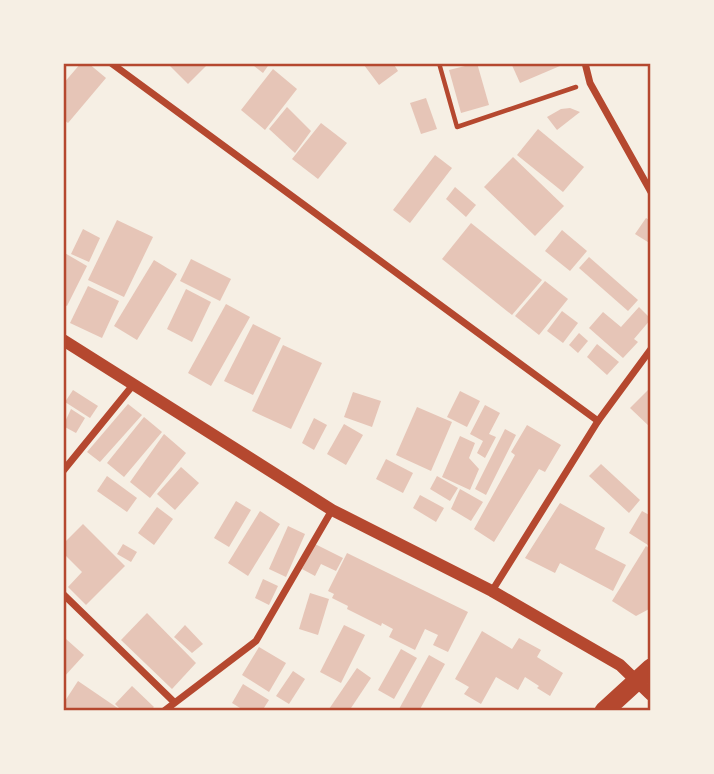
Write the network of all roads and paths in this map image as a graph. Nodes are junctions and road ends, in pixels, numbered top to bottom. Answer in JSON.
{"nodes":[{"id":1,"x":111,"y":63,"type":"edge"},
{"id":2,"x":439,"y":63,"type":"edge"},
{"id":3,"x":585,"y":63,"type":"edge"},
{"id":4,"x":590,"y":83,"type":"junction"},
{"id":5,"x":651,"y":192,"type":"edge"},
{"id":6,"x":63,"y":340,"type":"edge"},
{"id":7,"x":651,"y":349,"type":"edge"},
{"id":8,"x":133,"y":385,"type":"junction"},
{"id":9,"x":598,"y":421,"type":"junction"},
{"id":10,"x":63,"y":471,"type":"edge"},
{"id":11,"x":332,"y":510,"type":"junction"},
{"id":12,"x":492,"y":591,"type":"junction"},
{"id":13,"x":63,"y":594,"type":"edge"},
{"id":14,"x":647,"y":681,"type":"edge"},
{"id":15,"x":174,"y":702,"type":"junction"},
{"id":16,"x":164,"y":711,"type":"edge"},
{"id":17,"x":604,"y":711,"type":"edge"}],
"edges":[{"from":1,"to":9,"type":"street"},
{"from":2,"to":4,"type":"path"},
{"from":3,"to":4,"type":"street"},
{"from":4,"to":5,"type":"street"},
{"from":6,"to":8,"type":"street"},
{"from":7,"to":9,"type":"street"},
{"from":8,"to":10,"type":"street"},
{"from":8,"to":11,"type":"street"},
{"from":9,"to":12,"type":"street"},
{"from":11,"to":12,"type":"street"},
{"from":11,"to":15,"type":"street"},
{"from":12,"to":14,"type":"street"},
{"from":13,"to":15,"type":"street"},
{"from":14,"to":17,"type":"highway"},
{"from":15,"to":16,"type":"street"}]}
